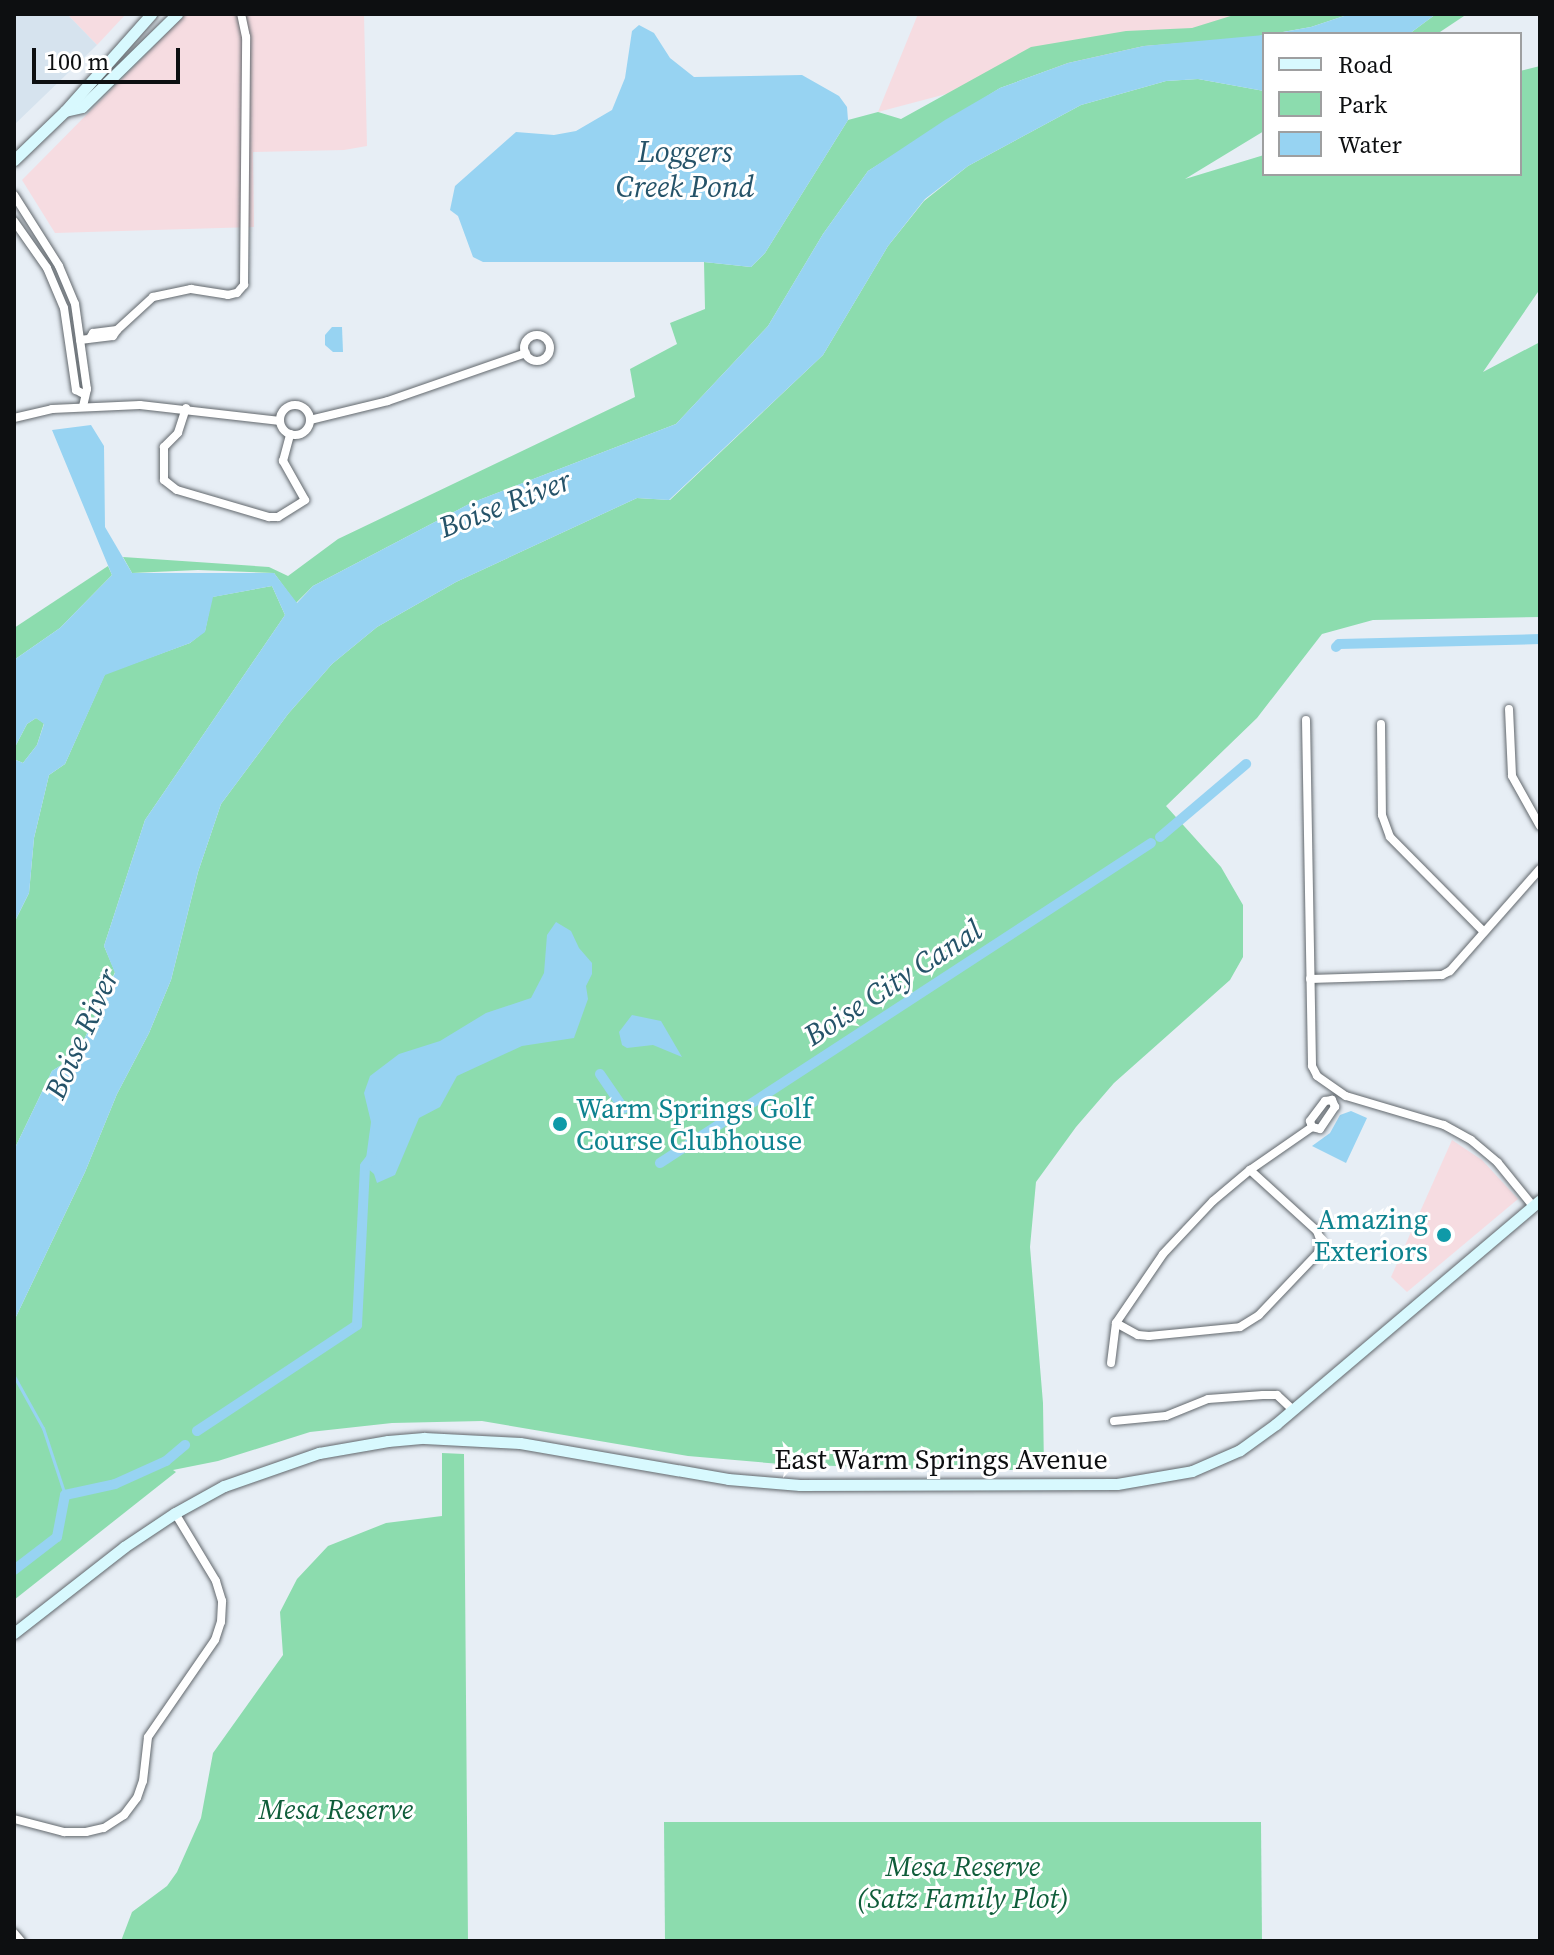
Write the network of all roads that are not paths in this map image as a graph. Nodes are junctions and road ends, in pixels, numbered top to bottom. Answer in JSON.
{"nodes":[{"id":1,"x":151,"y":14,"type":"edge"},
{"id":2,"x":177,"y":14,"type":"edge"},
{"id":3,"x":241,"y":14,"type":"edge"},
{"id":4,"x":65,"y":111,"type":"junction"},
{"id":5,"x":14,"y":160,"type":"edge"},
{"id":6,"x":14,"y":195,"type":"edge"},
{"id":7,"x":14,"y":221,"type":"edge"},
{"id":8,"x":86,"y":339,"type":"junction"},
{"id":9,"x":71,"y":342,"type":"junction"},
{"id":10,"x":526,"y":353,"type":"dead end"},
{"id":11,"x":84,"y":394,"type":"junction"},
{"id":12,"x":83,"y":406,"type":"junction"},
{"id":13,"x":186,"y":408,"type":"junction"},
{"id":14,"x":14,"y":418,"type":"edge"},
{"id":15,"x":310,"y":420,"type":"junction"},
{"id":16,"x":280,"y":421,"type":"junction"},
{"id":17,"x":290,"y":434,"type":"junction"},
{"id":18,"x":1509,"y":709,"type":"dead end"},
{"id":19,"x":1306,"y":720,"type":"dead end"},
{"id":20,"x":1381,"y":724,"type":"dead end"},
{"id":21,"x":1540,"y":826,"type":"edge"},
{"id":22,"x":1540,"y":869,"type":"edge"},
{"id":23,"x":1483,"y":931,"type":"junction"},
{"id":24,"x":1310,"y":979,"type":"junction"},
{"id":25,"x":1334,"y":1096,"type":"junction"},
{"id":26,"x":1250,"y":1170,"type":"junction"},
{"id":27,"x":1536,"y":1203,"type":"edge"},
{"id":28,"x":1116,"y":1323,"type":"junction"},
{"id":29,"x":1111,"y":1363,"type":"dead end"},
{"id":30,"x":1293,"y":1410,"type":"junction"},
{"id":31,"x":1114,"y":1421,"type":"dead end"},
{"id":32,"x":175,"y":1513,"type":"junction"},
{"id":33,"x":14,"y":1633,"type":"edge"},
{"id":34,"x":14,"y":1819,"type":"edge"},
{"id":35,"x":14,"y":1933,"type":"edge"},
{"id":36,"x":21,"y":1941,"type":"edge"}],
"edges":[{"from":1,"to":4,"type":"street"},
{"from":2,"to":4,"type":"street"},
{"from":3,"to":8,"type":"street"},
{"from":4,"to":5,"type":"street"},
{"from":6,"to":8,"type":"street"},
{"from":7,"to":9,"type":"street"},
{"from":8,"to":9,"type":"street"},
{"from":8,"to":11,"type":"street"},
{"from":9,"to":11,"type":"street"},
{"from":10,"to":15,"type":"street"},
{"from":11,"to":12,"type":"street"},
{"from":12,"to":13,"type":"street"},
{"from":12,"to":14,"type":"street"},
{"from":13,"to":16,"type":"street"},
{"from":13,"to":17,"type":"street"},
{"from":15,"to":16,"type":"street"},
{"from":15,"to":17,"type":"street"},
{"from":16,"to":17,"type":"street"},
{"from":18,"to":21,"type":"street"},
{"from":19,"to":24,"type":"street"},
{"from":20,"to":23,"type":"street"},
{"from":22,"to":23,"type":"street"},
{"from":23,"to":24,"type":"street"},
{"from":24,"to":25,"type":"street"},
{"from":25,"to":26,"type":"street"},
{"from":25,"to":27,"type":"street"},
{"from":26,"to":28,"type":"street"},
{"from":26,"to":28,"type":"street"},
{"from":27,"to":30,"type":"street","name":"East Warm Springs Avenue"},
{"from":28,"to":29,"type":"street"},
{"from":30,"to":31,"type":"street"},
{"from":30,"to":32,"type":"street","name":"East Warm Springs Avenue"},
{"from":32,"to":33,"type":"street","name":"East Warm Springs Avenue"},
{"from":32,"to":34,"type":"street"},
{"from":35,"to":36,"type":"street"}]}
